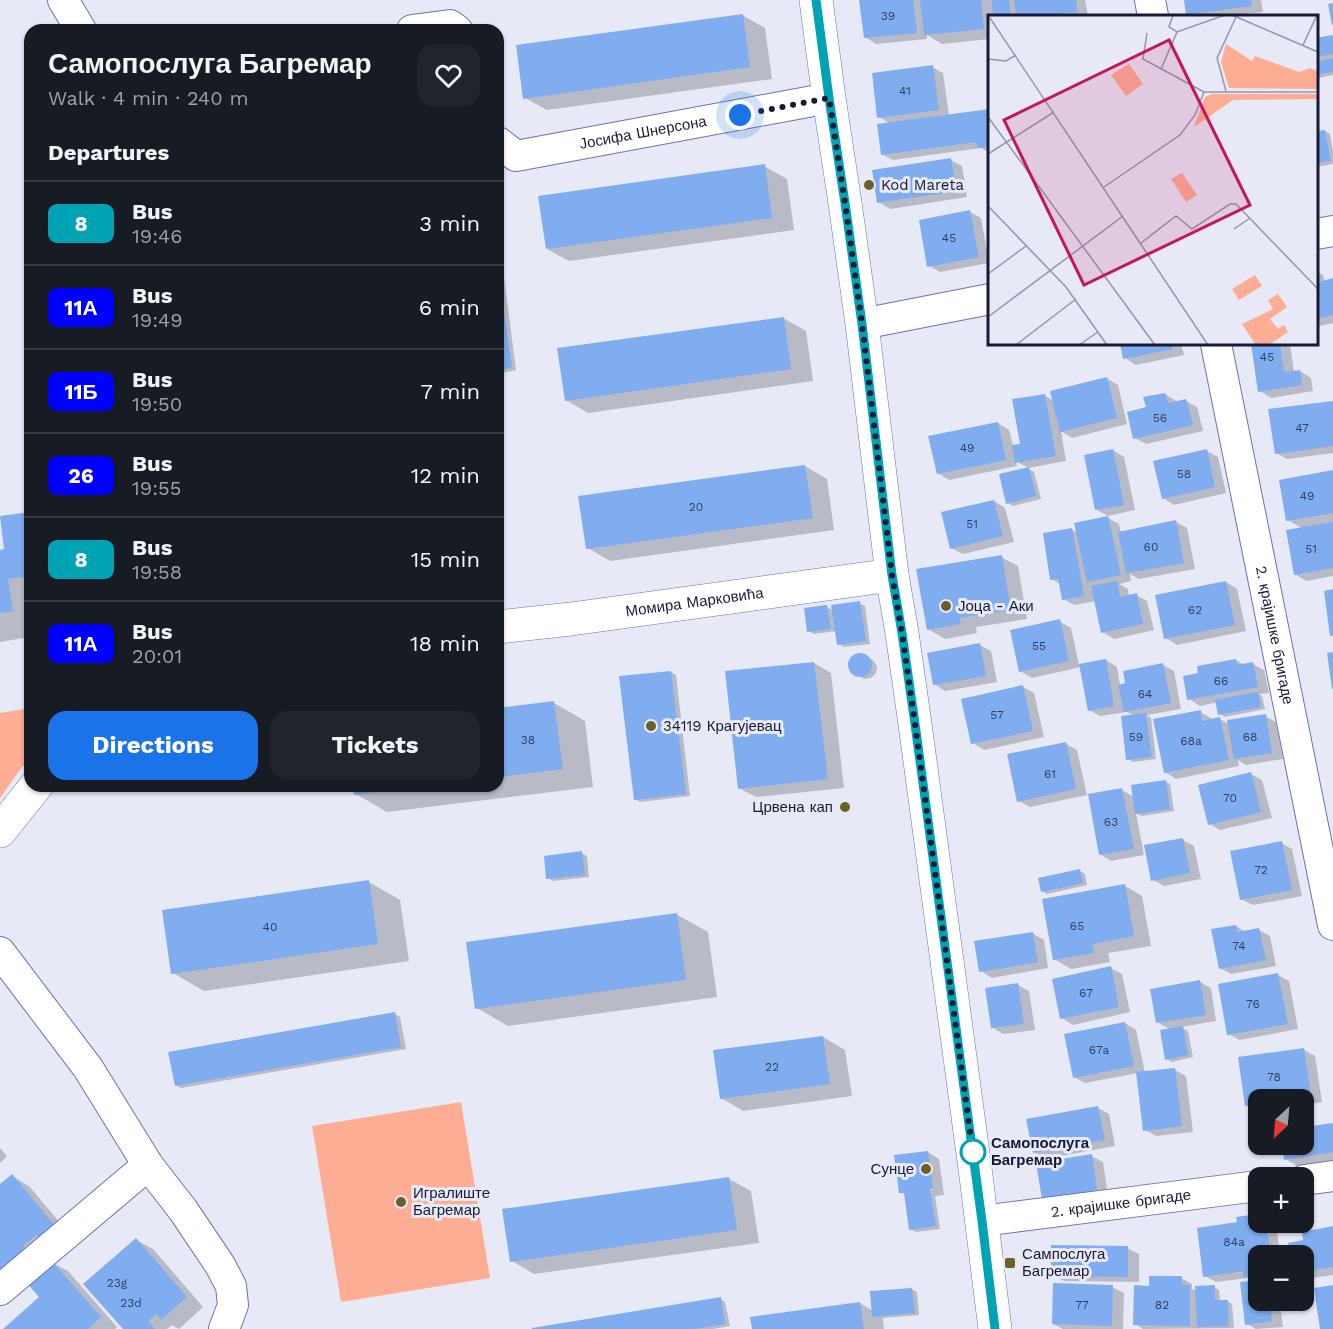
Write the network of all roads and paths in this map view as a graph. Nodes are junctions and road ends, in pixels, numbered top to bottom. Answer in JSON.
{"nodes":[{"id":1,"x":63,"y":0,"type":"edge"},
{"id":2,"x":816,"y":0,"type":"edge"},
{"id":3,"x":1150,"y":0,"type":"edge"},
{"id":4,"x":1153,"y":15,"type":"edge"},
{"id":5,"x":77,"y":24,"type":"edge"},
{"id":6,"x":829,"y":98,"type":"junction"},
{"id":7,"x":504,"y":147,"type":"edge"},
{"id":8,"x":1333,"y":231,"type":"edge"},
{"id":9,"x":1318,"y":234,"type":"edge"},
{"id":10,"x":988,"y":298,"type":"edge"},
{"id":11,"x":862,"y":324,"type":"junction"},
{"id":12,"x":1216,"y":345,"type":"edge"},
{"id":13,"x":892,"y":575,"type":"junction"},
{"id":14,"x":504,"y":626,"type":"edge"},
{"id":15,"x":31,"y":792,"type":"edge"},
{"id":16,"x":0,"y":831,"type":"edge"},
{"id":17,"x":1333,"y":926,"type":"edge"},
{"id":18,"x":0,"y":952,"type":"edge"},
{"id":19,"x":148,"y":1166,"type":"junction"},
{"id":20,"x":1333,"y":1176,"type":"edge"},
{"id":21,"x":1314,"y":1179,"type":"edge"},
{"id":22,"x":1248,"y":1187,"type":"edge"},
{"id":23,"x":982,"y":1221,"type":"junction"},
{"id":24,"x":0,"y":1290,"type":"edge"},
{"id":25,"x":224,"y":1329,"type":"edge"},
{"id":26,"x":995,"y":1329,"type":"edge"}],
"edges":[{"from":1,"to":5,"type":"street"},
{"from":2,"to":6,"type":"street"},
{"from":3,"to":4,"type":"street"},
{"from":6,"to":7,"type":"street","name":"Јосифа Шнерсона"},
{"from":6,"to":11,"type":"street"},
{"from":8,"to":9,"type":"street"},
{"from":10,"to":11,"type":"street"},
{"from":11,"to":13,"type":"street"},
{"from":12,"to":17,"type":"street","name":"2. крајишке бригаде"},
{"from":13,"to":14,"type":"street","name":"Момира Марковића"},
{"from":13,"to":23,"type":"street"},
{"from":15,"to":16,"type":"street"},
{"from":18,"to":19,"type":"street"},
{"from":19,"to":24,"type":"street"},
{"from":19,"to":25,"type":"street"},
{"from":20,"to":21,"type":"street"},
{"from":22,"to":23,"type":"street","name":"2. крајишке бригаде"},
{"from":23,"to":26,"type":"street"}]}
